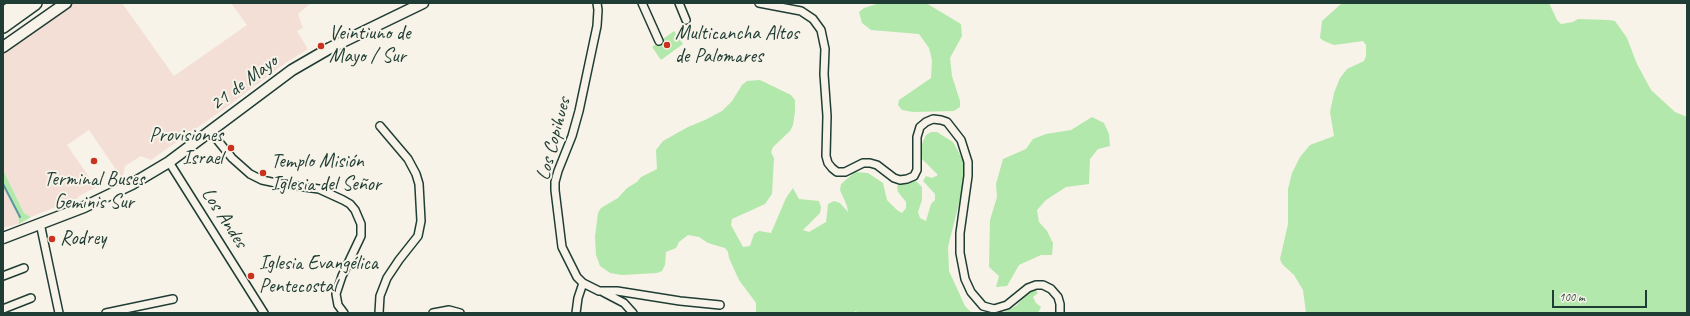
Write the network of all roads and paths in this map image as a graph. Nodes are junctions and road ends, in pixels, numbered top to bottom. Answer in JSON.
{"nodes":[{"id":1,"x":19,"y":3,"type":"edge"},
{"id":2,"x":35,"y":3,"type":"edge"},
{"id":3,"x":66,"y":3,"type":"edge"},
{"id":4,"x":423,"y":3,"type":"edge"},
{"id":5,"x":597,"y":3,"type":"edge"},
{"id":6,"x":642,"y":3,"type":"edge"},
{"id":7,"x":679,"y":3,"type":"edge"},
{"id":8,"x":759,"y":3,"type":"edge"},
{"id":9,"x":3,"y":14,"type":"edge"},
{"id":10,"x":686,"y":20,"type":"dead end"},
{"id":11,"x":3,"y":26,"type":"edge"},
{"id":12,"x":659,"y":41,"type":"dead end"},
{"id":13,"x":3,"y":47,"type":"edge"},
{"id":14,"x":380,"y":126,"type":"dead end"},
{"id":15,"x":210,"y":131,"type":"junction"},
{"id":16,"x":169,"y":162,"type":"junction"},
{"id":17,"x":40,"y":223,"type":"junction"},
{"id":18,"x":3,"y":238,"type":"edge"},
{"id":19,"x":24,"y":268,"type":"dead end"},
{"id":20,"x":3,"y":276,"type":"edge"},
{"id":21,"x":583,"y":283,"type":"junction"},
{"id":22,"x":599,"y":291,"type":"junction"},
{"id":23,"x":31,"y":298,"type":"dead end"},
{"id":24,"x":173,"y":299,"type":"dead end"},
{"id":25,"x":720,"y":305,"type":"dead end"},
{"id":26,"x":3,"y":309,"type":"edge"},
{"id":27,"x":59,"y":313,"type":"edge"},
{"id":28,"x":106,"y":313,"type":"edge"},
{"id":29,"x":264,"y":313,"type":"edge"},
{"id":30,"x":344,"y":313,"type":"edge"},
{"id":31,"x":379,"y":313,"type":"edge"},
{"id":32,"x":433,"y":313,"type":"edge"},
{"id":33,"x":460,"y":313,"type":"edge"},
{"id":34,"x":576,"y":313,"type":"edge"},
{"id":35,"x":633,"y":313,"type":"edge"},
{"id":36,"x":1060,"y":313,"type":"edge"}],
"edges":[{"from":1,"to":9,"type":"highway"},
{"from":2,"to":11,"type":"highway"},
{"from":3,"to":13,"type":"street"},
{"from":4,"to":15,"type":"street","name":"21 de Mayo"},
{"from":5,"to":21,"type":"street","name":"Los Copihues"},
{"from":6,"to":12,"type":"street"},
{"from":7,"to":10,"type":"street"},
{"from":8,"to":36,"type":"street"},
{"from":14,"to":31,"type":"street"},
{"from":15,"to":16,"type":"street","name":"21 de Mayo"},
{"from":15,"to":30,"type":"street"},
{"from":16,"to":17,"type":"street","name":"21 de Mayo"},
{"from":16,"to":29,"type":"street","name":"Los Andes"},
{"from":17,"to":18,"type":"street","name":"21 de Mayo"},
{"from":17,"to":27,"type":"street"},
{"from":19,"to":20,"type":"street"},
{"from":21,"to":22,"type":"street","name":"Los Copihues"},
{"from":21,"to":34,"type":"street"},
{"from":22,"to":25,"type":"street","name":"Los Copihues"},
{"from":22,"to":35,"type":"street"},
{"from":23,"to":26,"type":"street"},
{"from":24,"to":28,"type":"street"},
{"from":32,"to":33,"type":"street"}]}
